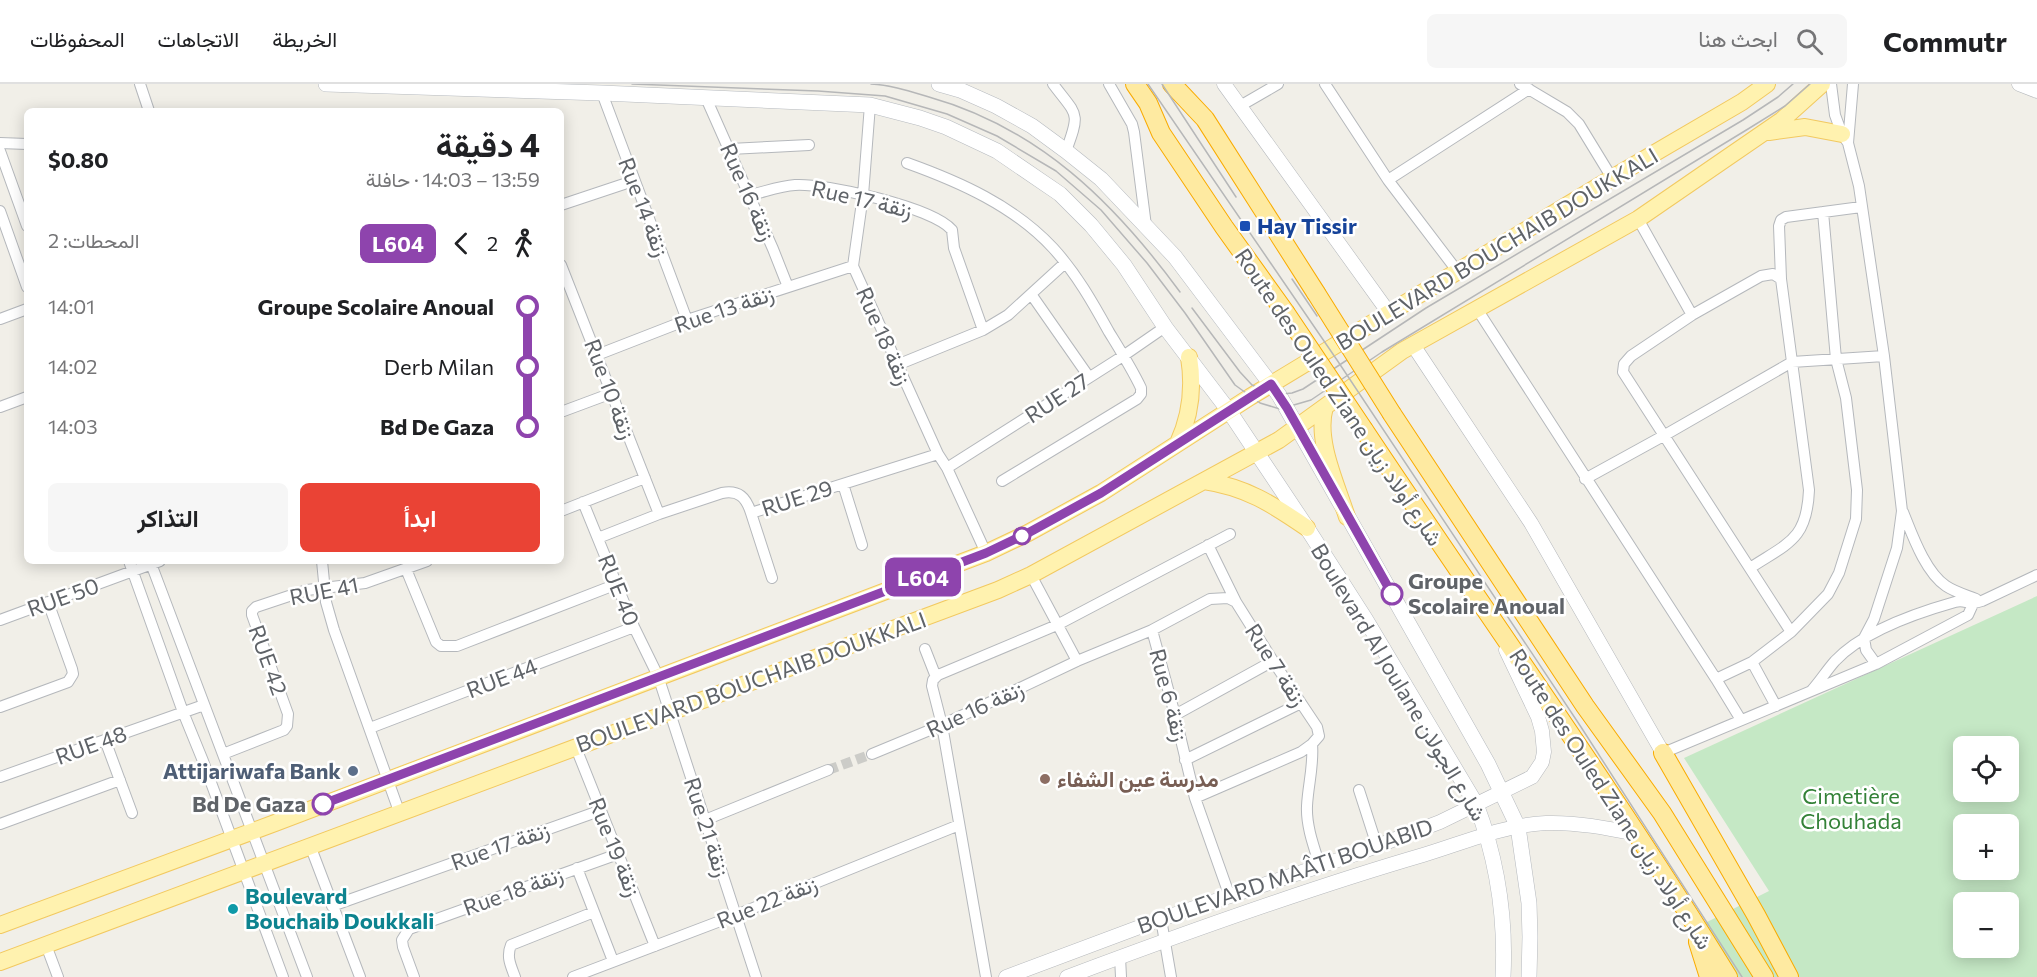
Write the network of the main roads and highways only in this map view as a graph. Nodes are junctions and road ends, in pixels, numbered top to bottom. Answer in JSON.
{"nodes":[{"id":1,"x":327,"y":84,"type":"edge"},
{"id":2,"x":939,"y":84,"type":"edge"},
{"id":3,"x":1135,"y":84,"type":"edge"},
{"id":4,"x":1172,"y":84,"type":"edge"},
{"id":5,"x":1750,"y":84,"type":"edge"},
{"id":6,"x":1767,"y":84,"type":"edge"},
{"id":7,"x":1822,"y":84,"type":"edge"},
{"id":8,"x":1742,"y":102,"type":"junction"},
{"id":9,"x":1762,"y":134,"type":"junction"},
{"id":10,"x":1845,"y":138,"type":"road end"},
{"id":11,"x":1189,"y":357,"type":"junction"},
{"id":12,"x":1271,"y":384,"type":"junction"},
{"id":13,"x":1325,"y":407,"type":"junction"},
{"id":14,"x":1229,"y":411,"type":"junction"},
{"id":15,"x":1298,"y":428,"type":"junction"},
{"id":16,"x":1178,"y":444,"type":"junction"},
{"id":17,"x":1257,"y":453,"type":"junction"},
{"id":18,"x":1204,"y":481,"type":"junction"},
{"id":19,"x":1347,"y":517,"type":"junction"},
{"id":20,"x":1307,"y":528,"type":"junction"},
{"id":21,"x":1664,"y":753,"type":"road end"},
{"id":22,"x":1689,"y":915,"type":"junction"},
{"id":23,"x":0,"y":925,"type":"edge"},
{"id":24,"x":0,"y":962,"type":"edge"},
{"id":25,"x":1501,"y":976,"type":"edge"},
{"id":26,"x":1529,"y":977,"type":"edge"},
{"id":27,"x":1709,"y":977,"type":"edge"},
{"id":28,"x":1728,"y":977,"type":"edge"},
{"id":29,"x":1764,"y":977,"type":"edge"},
{"id":30,"x":1789,"y":977,"type":"edge"}],
"edges":[{"from":1,"to":11,"type":"main road","name":"Boulevard Al Joulane شارع الجولان"},
{"from":2,"to":12,"type":"main road","name":"Boulevard Al Joulane شارع الجولان"},
{"from":3,"to":22,"type":"highway","name":"Route des Ouled Ziane شارع أولاد زيان","bridge":true},
{"from":4,"to":29,"type":"highway","name":"Route des Ouled Ziane شارع أولاد زيان","bridge":true},
{"from":5,"to":8,"type":"main road"},
{"from":6,"to":8,"type":"main road","name":"BOULEVARD BOUCHAIB DOUKKALI"},
{"from":7,"to":9,"type":"main road","name":"BOULEVARD BOUCHAIB DOUKKALI"},
{"from":8,"to":12,"type":"main road","name":"BOULEVARD BOUCHAIB DOUKKALI"},
{"from":9,"to":10,"type":"main road"},
{"from":9,"to":13,"type":"main road","name":"BOULEVARD BOUCHAIB DOUKKALI"},
{"from":11,"to":14,"type":"main road","name":"Boulevard Al Joulane شارع الجولان"},
{"from":11,"to":16,"type":"main road"},
{"from":12,"to":14,"type":"main road","name":"BOULEVARD BOUCHAIB DOUKKALI"},
{"from":12,"to":15,"type":"main road","name":"Boulevard Al Joulane شارع الجولان"},
{"from":13,"to":15,"type":"main road","name":"BOULEVARD BOUCHAIB DOUKKALI"},
{"from":13,"to":19,"type":"main road"},
{"from":14,"to":16,"type":"main road","name":"BOULEVARD BOUCHAIB DOUKKALI"},
{"from":14,"to":17,"type":"main road","name":"Boulevard Al Joulane شارع الجولان"},
{"from":15,"to":17,"type":"main road","name":"BOULEVARD BOUCHAIB DOUKKALI"},
{"from":15,"to":19,"type":"main road","name":"Boulevard Al Joulane شارع الجولان"},
{"from":16,"to":23,"type":"main road","name":"BOULEVARD BOUCHAIB DOUKKALI"},
{"from":17,"to":18,"type":"main road","name":"BOULEVARD BOUCHAIB DOUKKALI"},
{"from":17,"to":20,"type":"main road","name":"Boulevard Al Joulane شارع الجولان"},
{"from":18,"to":20,"type":"main road"},
{"from":18,"to":24,"type":"main road","name":"BOULEVARD BOUCHAIB DOUKKALI"},
{"from":19,"to":26,"type":"main road","name":"Boulevard Al Joulane شارع الجولان"},
{"from":20,"to":25,"type":"main road","name":"Boulevard Al Joulane شارع الجولان"},
{"from":21,"to":30,"type":"highway"},
{"from":22,"to":27,"type":"highway"},
{"from":22,"to":28,"type":"highway","name":"Route des Ouled Ziane شارع أولاد زيان"}]}
